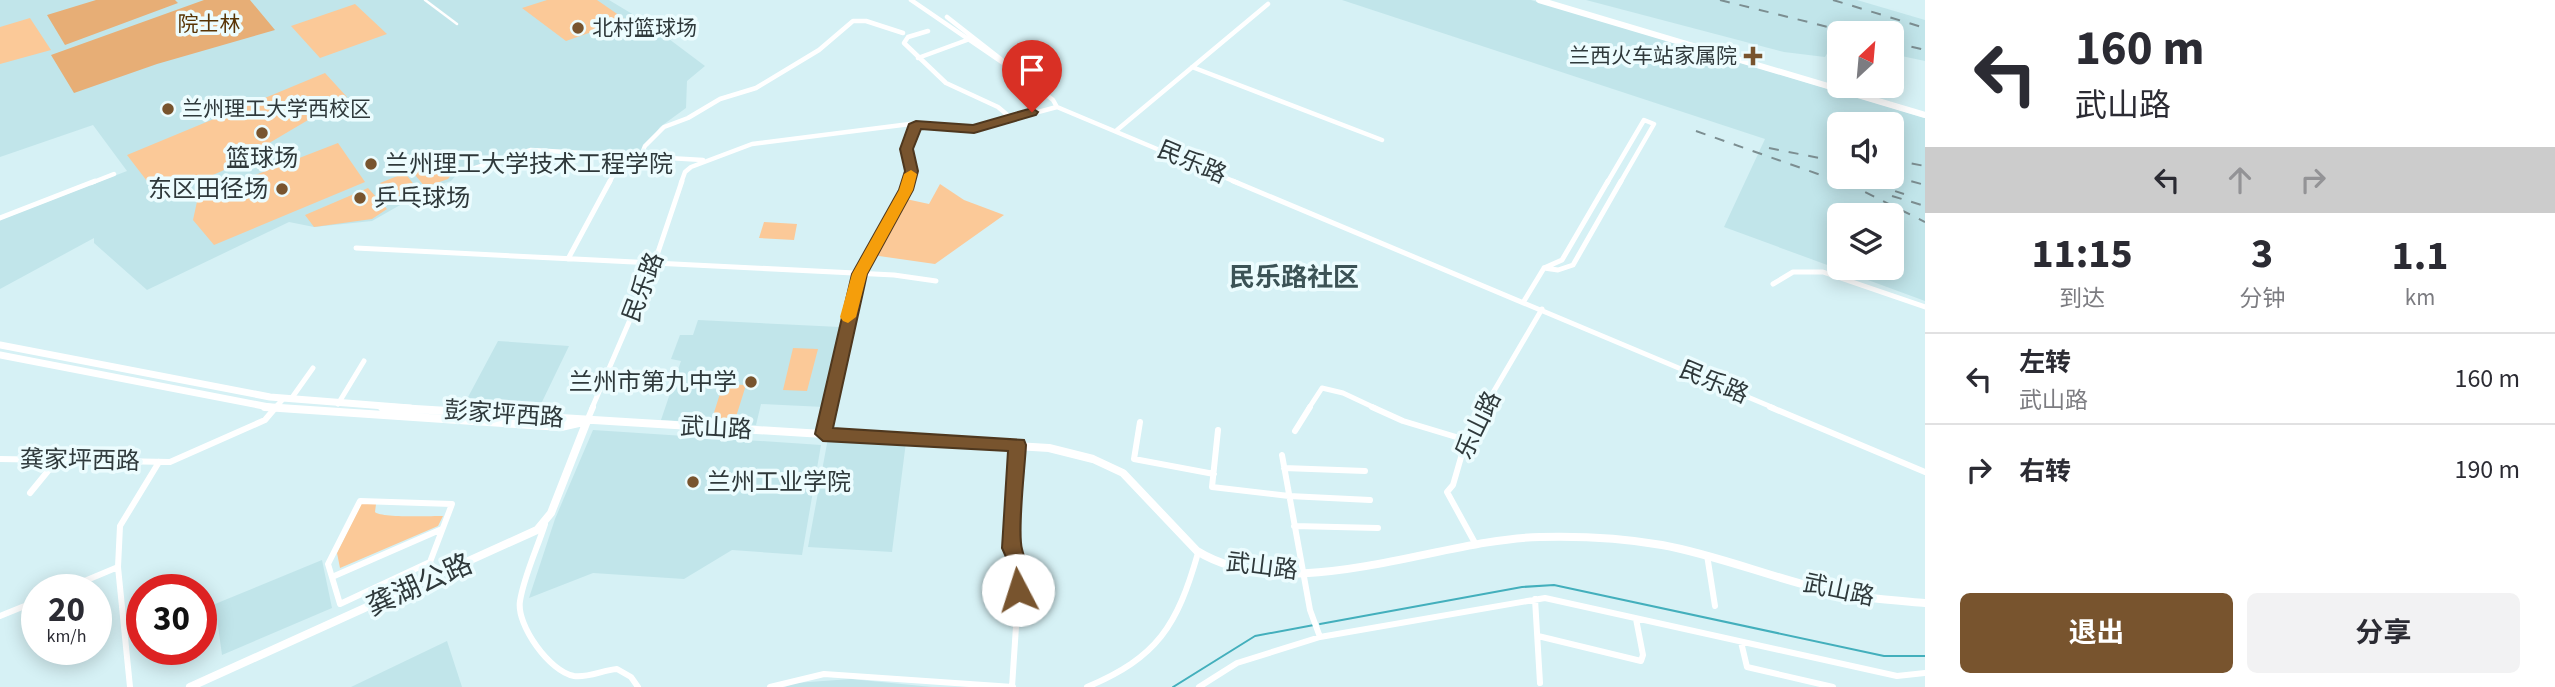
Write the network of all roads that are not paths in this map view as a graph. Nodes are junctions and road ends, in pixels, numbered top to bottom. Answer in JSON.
{"nodes":[{"id":1,"x":425,"y":0,"type":"edge"},
{"id":2,"x":911,"y":0,"type":"edge"},
{"id":3,"x":1539,"y":0,"type":"edge"},
{"id":4,"x":1548,"y":0,"type":"edge"},
{"id":5,"x":1268,"y":4,"type":"dead end"},
{"id":6,"x":947,"y":17,"type":"dead end"},
{"id":7,"x":457,"y":24,"type":"dead end"},
{"id":8,"x":928,"y":31,"type":"dead end"},
{"id":9,"x":903,"y":33,"type":"dead end"},
{"id":10,"x":968,"y":40,"type":"junction"},
{"id":11,"x":918,"y":58,"type":"junction"},
{"id":12,"x":1192,"y":67,"type":"junction"},
{"id":13,"x":1013,"y":68,"type":"junction"},
{"id":14,"x":1057,"y":107,"type":"junction"},
{"id":15,"x":1925,"y":114,"type":"edge"},
{"id":16,"x":1011,"y":118,"type":"junction"},
{"id":17,"x":916,"y":124,"type":"junction"},
{"id":18,"x":1117,"y":130,"type":"junction"},
{"id":19,"x":1382,"y":140,"type":"dead end"},
{"id":20,"x":624,"y":155,"type":"junction"},
{"id":21,"x":641,"y":156,"type":"junction"},
{"id":22,"x":707,"y":160,"type":"junction"},
{"id":23,"x":468,"y":170,"type":"dead end"},
{"id":24,"x":114,"y":174,"type":"dead end"},
{"id":25,"x":1609,"y":179,"type":"junction"},
{"id":26,"x":1619,"y":183,"type":"junction"},
{"id":27,"x":0,"y":218,"type":"edge"},
{"id":28,"x":356,"y":248,"type":"dead end"},
{"id":29,"x":568,"y":258,"type":"junction"},
{"id":30,"x":654,"y":264,"type":"junction"},
{"id":31,"x":1544,"y":268,"type":"junction"},
{"id":32,"x":859,"y":274,"type":"junction"},
{"id":33,"x":936,"y":281,"type":"dead end"},
{"id":34,"x":1773,"y":284,"type":"dead end"},
{"id":35,"x":1524,"y":302,"type":"junction"},
{"id":36,"x":1925,"y":307,"type":"edge"},
{"id":37,"x":1542,"y":309,"type":"junction"},
{"id":38,"x":0,"y":345,"type":"edge"},
{"id":39,"x":0,"y":355,"type":"edge"},
{"id":40,"x":365,"y":361,"type":"dead end"},
{"id":41,"x":313,"y":368,"type":"dead end"},
{"id":42,"x":287,"y":399,"type":"junction"},
{"id":43,"x":338,"y":404,"type":"junction"},
{"id":44,"x":277,"y":409,"type":"junction"},
{"id":45,"x":587,"y":421,"type":"junction"},
{"id":46,"x":1140,"y":422,"type":"dead end"},
{"id":47,"x":1218,"y":430,"type":"dead end"},
{"id":48,"x":1295,"y":431,"type":"dead end"},
{"id":49,"x":823,"y":434,"type":"junction"},
{"id":50,"x":1466,"y":440,"type":"junction"},
{"id":51,"x":1017,"y":445,"type":"junction"},
{"id":52,"x":1282,"y":456,"type":"dead end"},
{"id":53,"x":0,"y":458,"type":"edge"},
{"id":54,"x":57,"y":460,"type":"junction"},
{"id":55,"x":159,"y":462,"type":"junction"},
{"id":56,"x":1284,"y":468,"type":"junction"},
{"id":57,"x":1365,"y":471,"type":"dead end"},
{"id":58,"x":1925,"y":472,"type":"edge"},
{"id":59,"x":1214,"y":474,"type":"junction"},
{"id":60,"x":30,"y":493,"type":"dead end"},
{"id":61,"x":1289,"y":496,"type":"junction"},
{"id":62,"x":1370,"y":500,"type":"dead end"},
{"id":63,"x":545,"y":523,"type":"junction"},
{"id":64,"x":1294,"y":526,"type":"junction"},
{"id":65,"x":442,"y":528,"type":"junction"},
{"id":66,"x":1378,"y":528,"type":"dead end"},
{"id":67,"x":1475,"y":543,"type":"junction"},
{"id":68,"x":1198,"y":553,"type":"junction"},
{"id":69,"x":1707,"y":555,"type":"junction"},
{"id":70,"x":430,"y":562,"type":"junction"},
{"id":71,"x":118,"y":567,"type":"junction"},
{"id":72,"x":1302,"y":571,"type":"junction"},
{"id":73,"x":101,"y":574,"type":"edge"},
{"id":74,"x":436,"y":576,"type":"junction"},
{"id":75,"x":332,"y":577,"type":"junction"},
{"id":76,"x":1535,"y":599,"type":"junction"},
{"id":77,"x":1925,"y":603,"type":"edge"},
{"id":78,"x":1715,"y":606,"type":"dead end"},
{"id":79,"x":21,"y":607,"type":"edge"},
{"id":80,"x":0,"y":616,"type":"edge"},
{"id":81,"x":1636,"y":619,"type":"junction"},
{"id":82,"x":1318,"y":634,"type":"junction"},
{"id":83,"x":1538,"y":636,"type":"junction"},
{"id":84,"x":1741,"y":642,"type":"junction"},
{"id":85,"x":1925,"y":673,"type":"edge"},
{"id":86,"x":1540,"y":683,"type":"dead end"},
{"id":87,"x":130,"y":687,"type":"edge"},
{"id":88,"x":190,"y":687,"type":"edge"},
{"id":89,"x":638,"y":687,"type":"edge"},
{"id":90,"x":770,"y":687,"type":"edge"},
{"id":91,"x":1013,"y":687,"type":"edge"},
{"id":92,"x":1087,"y":687,"type":"edge"},
{"id":93,"x":1199,"y":687,"type":"edge"},
{"id":94,"x":1833,"y":687,"type":"edge"}],
"edges":[{"from":1,"to":7,"type":"street"},
{"from":2,"to":10,"type":"street"},
{"from":3,"to":15,"type":"highway"},
{"from":4,"to":15,"type":"highway"},
{"from":5,"to":12,"type":"street"},
{"from":6,"to":13,"type":"street"},
{"from":8,"to":11,"type":"street"},
{"from":9,"to":21,"type":"street"},
{"from":10,"to":11,"type":"street"},
{"from":10,"to":13,"type":"street"},
{"from":11,"to":16,"type":"street"},
{"from":12,"to":18,"type":"street"},
{"from":12,"to":19,"type":"street"},
{"from":13,"to":14,"type":"street"},
{"from":14,"to":16,"type":"street","name":"民乐路"},
{"from":14,"to":18,"type":"street","name":"民乐路"},
{"from":16,"to":17,"type":"street","name":"民乐路"},
{"from":17,"to":22,"type":"street","name":"民乐路"},
{"from":17,"to":32,"type":"street"},
{"from":18,"to":35,"type":"street","name":"民乐路"},
{"from":20,"to":21,"type":"street"},
{"from":20,"to":23,"type":"street"},
{"from":20,"to":29,"type":"street"},
{"from":21,"to":22,"type":"street"},
{"from":22,"to":30,"type":"street","name":"民乐路"},
{"from":24,"to":27,"type":"street"},
{"from":25,"to":26,"type":"street"},
{"from":25,"to":26,"type":"street"},
{"from":25,"to":31,"type":"street"},
{"from":26,"to":31,"type":"street"},
{"from":28,"to":29,"type":"street"},
{"from":29,"to":30,"type":"street"},
{"from":30,"to":32,"type":"street"},
{"from":30,"to":45,"type":"street","name":"民乐路"},
{"from":31,"to":35,"type":"street"},
{"from":32,"to":33,"type":"street"},
{"from":32,"to":49,"type":"street"},
{"from":34,"to":36,"type":"street"},
{"from":35,"to":37,"type":"street","name":"民乐路"},
{"from":37,"to":50,"type":"street","name":"乐山路"},
{"from":37,"to":58,"type":"street","name":"民乐路"},
{"from":38,"to":42,"type":"main road","name":"彭家坪西路"},
{"from":39,"to":44,"type":"main road","name":"彭家坪西路"},
{"from":40,"to":43,"type":"street"},
{"from":41,"to":42,"type":"street","name":"龚家坪西路"},
{"from":42,"to":43,"type":"main road","name":"彭家坪西路"},
{"from":42,"to":44,"type":"street","name":"龚家坪西路"},
{"from":43,"to":45,"type":"main road","name":"彭家坪西路"},
{"from":44,"to":45,"type":"main road","name":"彭家坪西路"},
{"from":44,"to":55,"type":"street","name":"龚家坪西路"},
{"from":45,"to":49,"type":"main road","name":"武山路"},
{"from":45,"to":63,"type":"main road"},
{"from":46,"to":59,"type":"street"},
{"from":47,"to":59,"type":"street"},
{"from":48,"to":50,"type":"street"},
{"from":49,"to":51,"type":"main road","name":"武山路"},
{"from":50,"to":67,"type":"street","name":"乐山路"},
{"from":51,"to":68,"type":"main road","name":"武山路"},
{"from":51,"to":91,"type":"street"},
{"from":52,"to":56,"type":"street"},
{"from":53,"to":54,"type":"street","name":"龚家坪西路"},
{"from":54,"to":55,"type":"street","name":"龚家坪西路"},
{"from":54,"to":60,"type":"street"},
{"from":55,"to":71,"type":"street","name":"龚家坪西路"},
{"from":56,"to":57,"type":"street"},
{"from":56,"to":61,"type":"street"},
{"from":59,"to":61,"type":"street"},
{"from":61,"to":62,"type":"street"},
{"from":61,"to":64,"type":"street"},
{"from":63,"to":74,"type":"main road","name":"龚湖公路"},
{"from":63,"to":89,"type":"street"},
{"from":64,"to":66,"type":"street"},
{"from":64,"to":72,"type":"street"},
{"from":65,"to":70,"type":"street"},
{"from":65,"to":75,"type":"street"},
{"from":65,"to":75,"type":"street"},
{"from":67,"to":69,"type":"main road","name":"武山路"},
{"from":67,"to":72,"type":"main road","name":"武山路"},
{"from":68,"to":72,"type":"main road","name":"武山路"},
{"from":68,"to":92,"type":"street"},
{"from":69,"to":77,"type":"main road","name":"武山路"},
{"from":69,"to":78,"type":"street"},
{"from":70,"to":74,"type":"street"},
{"from":70,"to":75,"type":"street"},
{"from":71,"to":73,"type":"street"},
{"from":71,"to":87,"type":"street","name":"龚家坪西路"},
{"from":72,"to":82,"type":"street"},
{"from":74,"to":88,"type":"main road","name":"龚湖公路"},
{"from":76,"to":81,"type":"street"},
{"from":76,"to":82,"type":"street"},
{"from":76,"to":83,"type":"street"},
{"from":79,"to":80,"type":"street"},
{"from":81,"to":83,"type":"street"},
{"from":81,"to":84,"type":"street"},
{"from":82,"to":93,"type":"street"},
{"from":83,"to":86,"type":"street"},
{"from":84,"to":85,"type":"street"},
{"from":84,"to":94,"type":"street"},
{"from":90,"to":91,"type":"street"}]}
